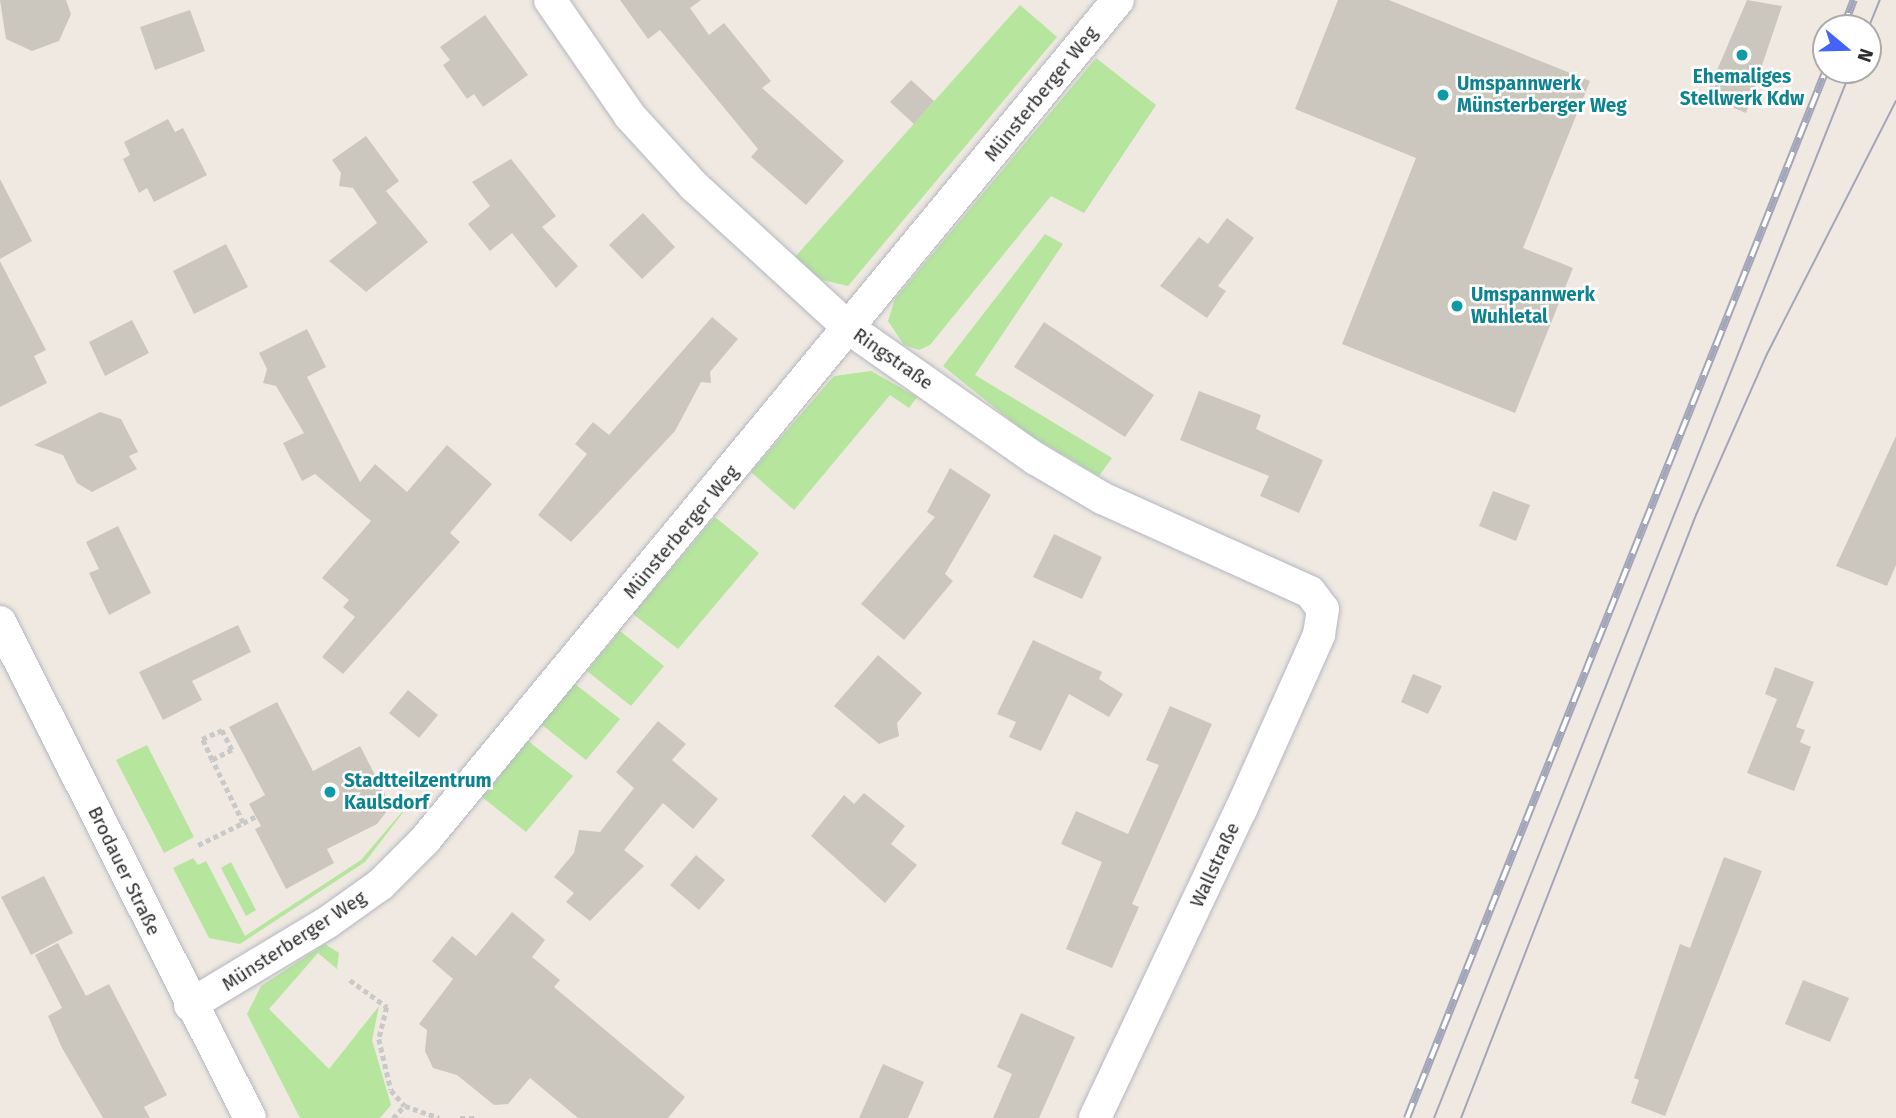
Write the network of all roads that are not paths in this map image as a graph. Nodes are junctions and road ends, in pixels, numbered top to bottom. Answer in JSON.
{"nodes":[{"id":1,"x":550,"y":0,"type":"edge"},
{"id":2,"x":1118,"y":0,"type":"edge"},
{"id":3,"x":850,"y":329,"type":"junction"},
{"id":4,"x":1323,"y":608,"type":"joint"},
{"id":5,"x":0,"y":622,"type":"edge"},
{"id":6,"x":190,"y":1004,"type":"junction"},
{"id":7,"x":250,"y":1118,"type":"edge"},
{"id":8,"x":1095,"y":1118,"type":"edge"}],
"edges":[{"from":1,"to":3,"type":"street","name":"Ringstraße"},
{"from":2,"to":3,"type":"street","name":"Münsterberger Weg"},
{"from":3,"to":4,"type":"street","name":"Ringstraße"},
{"from":3,"to":6,"type":"street","name":"Münsterberger Weg"},
{"from":4,"to":8,"type":"street","name":"Wallstraße"},
{"from":5,"to":6,"type":"street","name":"Brodauer Straße"},
{"from":6,"to":7,"type":"street","name":"Brodauer Straße"}]}
